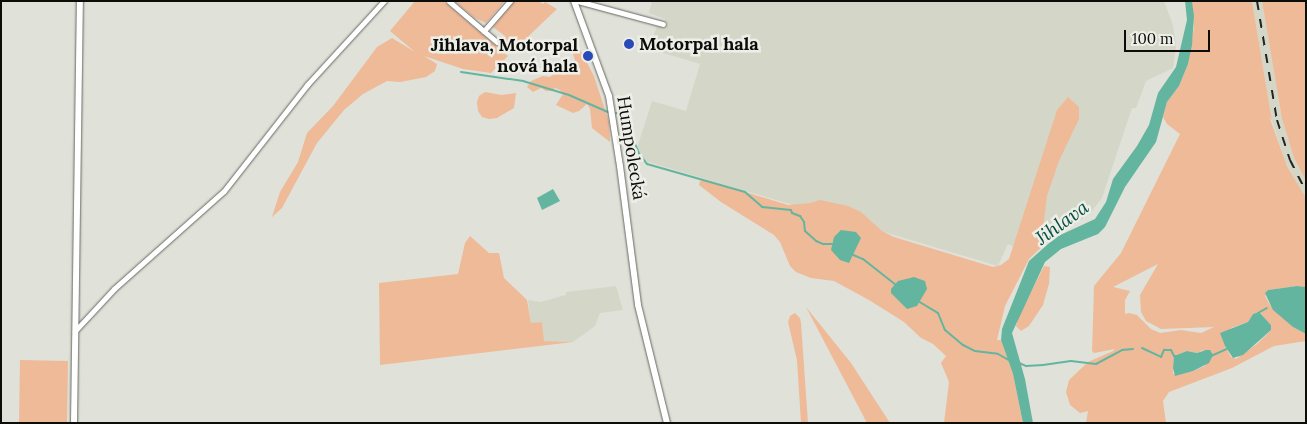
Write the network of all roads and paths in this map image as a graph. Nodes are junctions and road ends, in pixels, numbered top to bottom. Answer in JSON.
{"nodes":[{"id":1,"x":80,"y":1,"type":"edge"},
{"id":2,"x":384,"y":1,"type":"edge"},
{"id":3,"x":449,"y":1,"type":"edge"},
{"id":4,"x":510,"y":1,"type":"edge"},
{"id":5,"x":574,"y":1,"type":"edge"},
{"id":6,"x":578,"y":1,"type":"edge"},
{"id":7,"x":663,"y":24,"type":"dead end"},
{"id":8,"x":484,"y":31,"type":"junction"},
{"id":9,"x":497,"y":42,"type":"dead end"},
{"id":10,"x":76,"y":330,"type":"junction"},
{"id":11,"x":74,"y":423,"type":"edge"},
{"id":12,"x":668,"y":423,"type":"edge"}],
"edges":[{"from":1,"to":10,"type":"street"},
{"from":2,"to":10,"type":"street"},
{"from":3,"to":8,"type":"street"},
{"from":4,"to":8,"type":"street"},
{"from":5,"to":12,"type":"main road","name":"Humpolecká"},
{"from":6,"to":7,"type":"street"},
{"from":8,"to":9,"type":"street"},
{"from":10,"to":11,"type":"street"}]}
